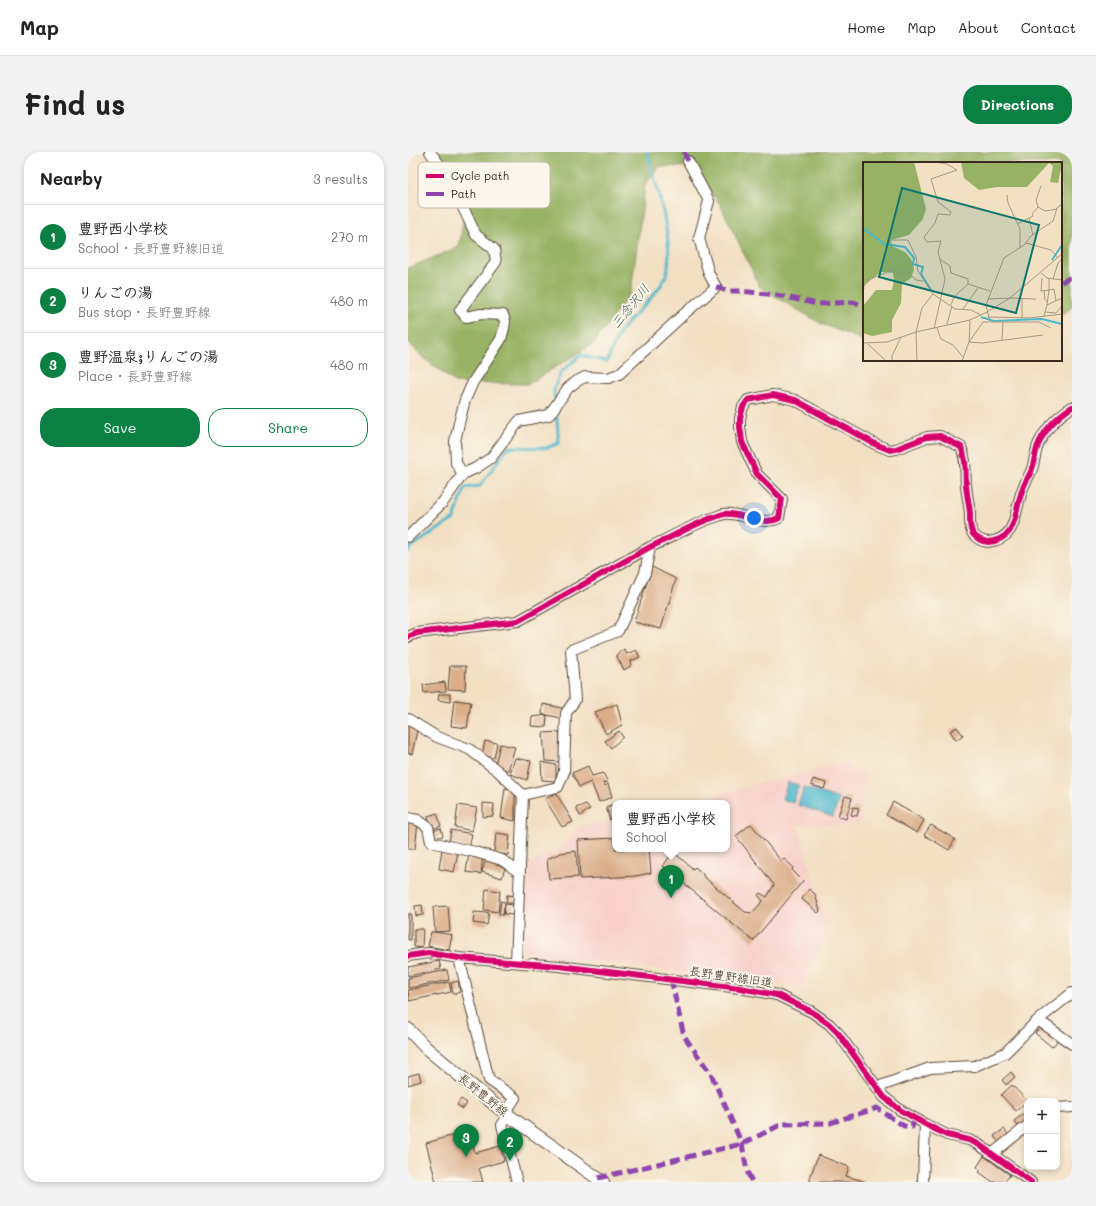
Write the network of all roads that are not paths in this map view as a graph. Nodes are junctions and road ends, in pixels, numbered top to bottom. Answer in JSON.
{"nodes":[{"id":1,"x":430,"y":152,"type":"edge"},
{"id":2,"x":688,"y":161,"type":"dead end"},
{"id":3,"x":438,"y":162,"type":"edge"},
{"id":4,"x":463,"y":208,"type":"edge"},
{"id":5,"x":1072,"y":407,"type":"edge"},
{"id":6,"x":463,"y":474,"type":"junction"},
{"id":7,"x":408,"y":537,"type":"edge"},
{"id":8,"x":650,"y":547,"type":"junction"},
{"id":9,"x":408,"y":637,"type":"edge"},
{"id":10,"x":408,"y":719,"type":"edge"},
{"id":11,"x":523,"y":795,"type":"junction"},
{"id":12,"x":408,"y":818,"type":"edge"},
{"id":13,"x":520,"y":873,"type":"junction"},
{"id":14,"x":408,"y":956,"type":"edge"},
{"id":15,"x":459,"y":958,"type":"junction"},
{"id":16,"x":516,"y":962,"type":"junction"},
{"id":17,"x":1072,"y":993,"type":"edge"},
{"id":18,"x":1038,"y":1020,"type":"junction"},
{"id":19,"x":408,"y":1029,"type":"edge"},
{"id":20,"x":1072,"y":1044,"type":"edge"},
{"id":21,"x":878,"y":1087,"type":"junction"},
{"id":22,"x":1072,"y":1107,"type":"edge"},
{"id":23,"x":1060,"y":1108,"type":"edge"},
{"id":24,"x":507,"y":1115,"type":"junction"},
{"id":25,"x":925,"y":1124,"type":"junction"},
{"id":26,"x":1024,"y":1128,"type":"edge"},
{"id":27,"x":992,"y":1154,"type":"junction"},
{"id":28,"x":517,"y":1182,"type":"edge"},
{"id":29,"x":604,"y":1182,"type":"edge"},
{"id":30,"x":923,"y":1182,"type":"edge"},
{"id":31,"x":1031,"y":1182,"type":"edge"}],
"edges":[{"from":1,"to":3,"type":"street"},
{"from":2,"to":6,"type":"street"},
{"from":4,"to":6,"type":"street"},
{"from":5,"to":8,"type":"street"},
{"from":6,"to":7,"type":"street"},
{"from":8,"to":9,"type":"street"},
{"from":8,"to":11,"type":"street"},
{"from":10,"to":11,"type":"street"},
{"from":11,"to":13,"type":"street"},
{"from":12,"to":13,"type":"street"},
{"from":13,"to":16,"type":"street"},
{"from":14,"to":15,"type":"street","name":"長野豊野線旧道"},
{"from":15,"to":16,"type":"street","name":"長野豊野線旧道"},
{"from":15,"to":24,"type":"street"},
{"from":16,"to":21,"type":"street","name":"長野豊野線旧道"},
{"from":17,"to":18,"type":"street"},
{"from":18,"to":20,"type":"street"},
{"from":18,"to":21,"type":"street"},
{"from":19,"to":24,"type":"main road","name":"長野豊野線"},
{"from":21,"to":25,"type":"street","name":"長野豊野線旧道"},
{"from":22,"to":23,"type":"street"},
{"from":24,"to":28,"type":"street"},
{"from":24,"to":29,"type":"main road","name":"長野豊野線"},
{"from":25,"to":27,"type":"street","name":"長野豊野線旧道"},
{"from":25,"to":30,"type":"street"},
{"from":26,"to":27,"type":"street"},
{"from":27,"to":31,"type":"street","name":"長野豊野線旧道"}]}
